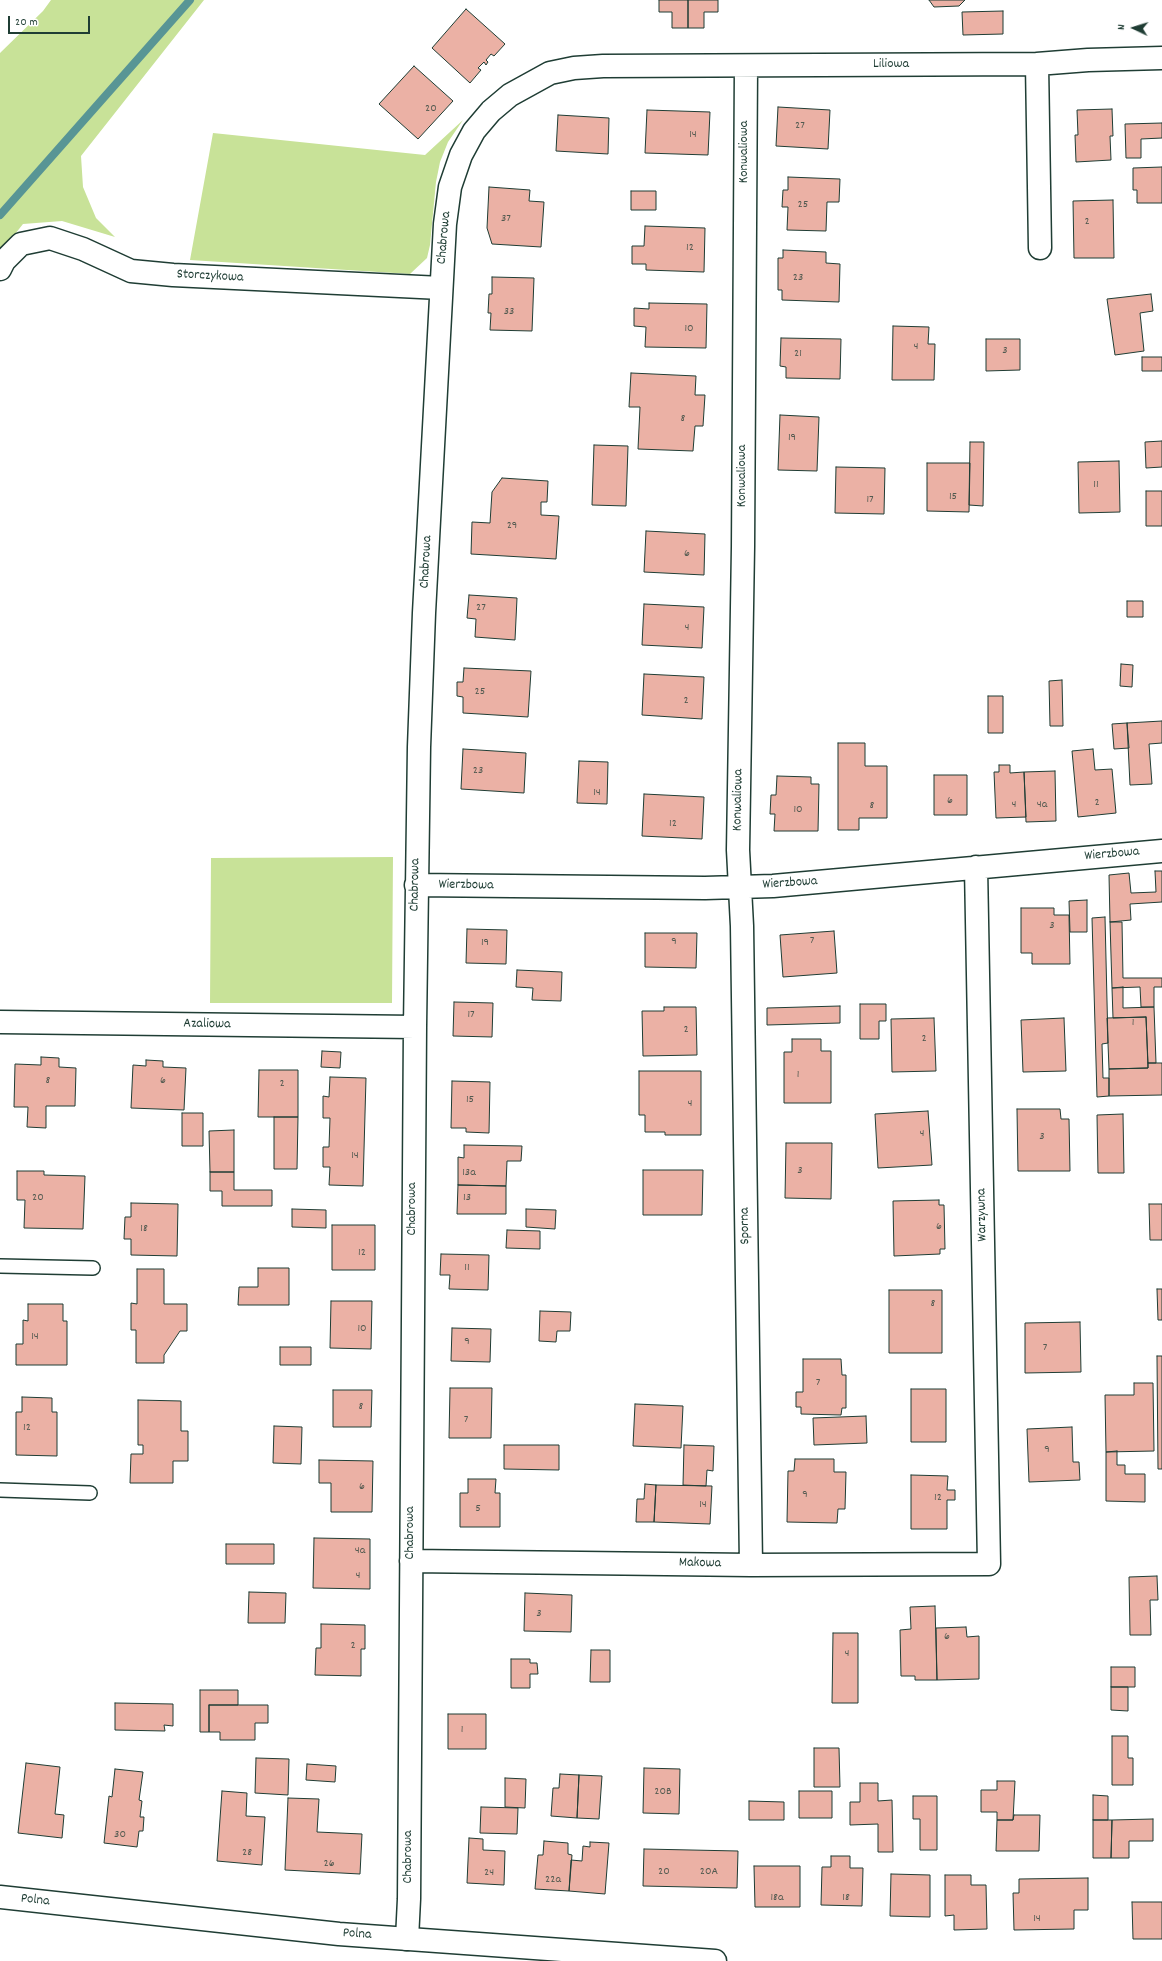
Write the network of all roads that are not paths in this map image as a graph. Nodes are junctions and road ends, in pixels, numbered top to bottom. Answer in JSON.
{"nodes":[{"id":1,"x":1162,"y":58,"type":"edge"},
{"id":2,"x":1037,"y":64,"type":"junction"},
{"id":3,"x":746,"y":66,"type":"junction"},
{"id":4,"x":1040,"y":248,"type":"dead end"},
{"id":5,"x":0,"y":270,"type":"edge"},
{"id":6,"x":441,"y":288,"type":"junction"},
{"id":7,"x":1162,"y":851,"type":"edge"},
{"id":8,"x":976,"y":867,"type":"junction"},
{"id":9,"x":416,"y":885,"type":"junction"},
{"id":10,"x":740,"y":886,"type":"junction"},
{"id":11,"x":0,"y":1022,"type":"edge"},
{"id":12,"x":414,"y":1027,"type":"junction"},
{"id":13,"x":0,"y":1266,"type":"edge"},
{"id":14,"x":93,"y":1268,"type":"dead end"},
{"id":15,"x":0,"y":1490,"type":"edge"},
{"id":16,"x":90,"y":1493,"type":"dead end"},
{"id":17,"x":411,"y":1561,"type":"junction"},
{"id":18,"x":989,"y":1564,"type":"joint"},
{"id":19,"x":751,"y":1565,"type":"junction"},
{"id":20,"x":0,"y":1897,"type":"edge"},
{"id":21,"x":407,"y":1939,"type":"junction"},
{"id":22,"x":515,"y":1954,"type":"edge"},
{"id":23,"x":707,"y":1961,"type":"edge"},
{"id":24,"x":715,"y":1961,"type":"edge"}],
"edges":[{"from":1,"to":2,"type":"street","name":"Liliowa"},
{"from":2,"to":3,"type":"street","name":"Liliowa"},
{"from":2,"to":4,"type":"street"},
{"from":3,"to":6,"type":"street","name":"Chabrowa"},
{"from":3,"to":10,"type":"street","name":"Konwaliowa"},
{"from":5,"to":6,"type":"street","name":"Storczykowa"},
{"from":6,"to":9,"type":"street","name":"Chabrowa"},
{"from":7,"to":8,"type":"street","name":"Wierzbowa"},
{"from":8,"to":10,"type":"street","name":"Wierzbowa"},
{"from":8,"to":18,"type":"street","name":"Warzywna"},
{"from":9,"to":10,"type":"street","name":"Wierzbowa"},
{"from":9,"to":12,"type":"street","name":"Chabrowa"},
{"from":10,"to":19,"type":"street","name":"Sporna"},
{"from":11,"to":12,"type":"street","name":"Azaliowa"},
{"from":12,"to":17,"type":"street","name":"Chabrowa"},
{"from":13,"to":14,"type":"lane"},
{"from":15,"to":16,"type":"lane"},
{"from":17,"to":19,"type":"street","name":"Makowa"},
{"from":17,"to":21,"type":"street","name":"Chabrowa"},
{"from":18,"to":19,"type":"street","name":"Makowa"},
{"from":20,"to":21,"type":"street","name":"Polna"},
{"from":21,"to":22,"type":"street","name":"Polna"},
{"from":22,"to":23,"type":"street","name":"Polna"},
{"from":23,"to":24,"type":"street","name":"Polna"}]}
